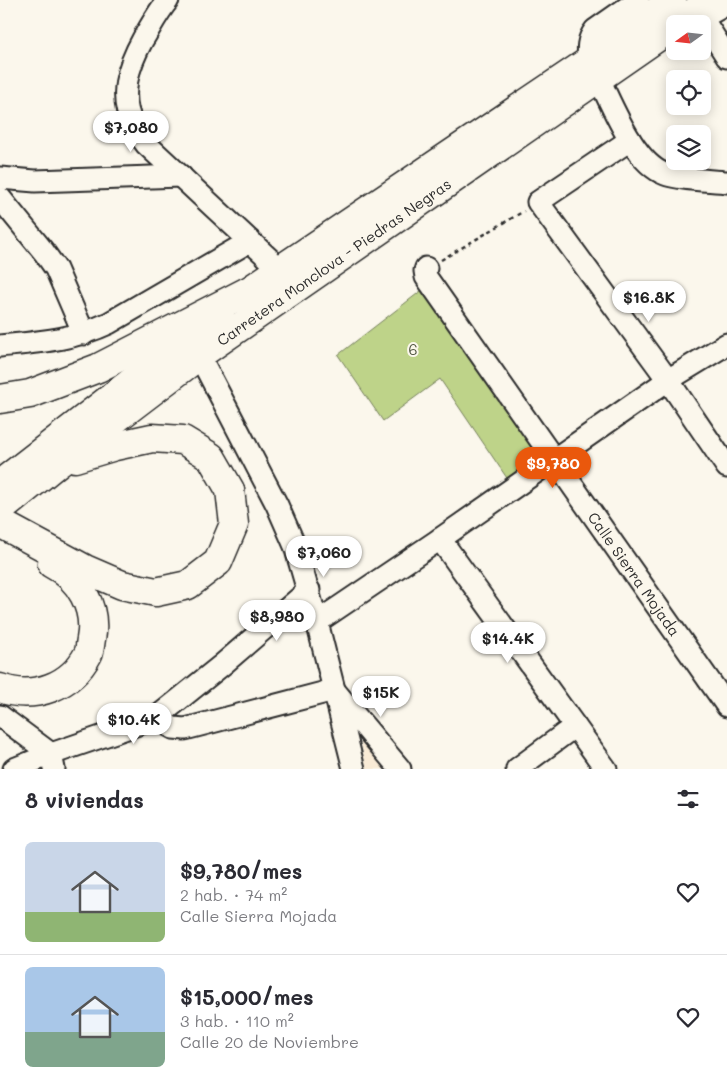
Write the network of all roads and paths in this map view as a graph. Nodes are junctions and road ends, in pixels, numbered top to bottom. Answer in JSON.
{"nodes":[{"id":1,"x":168,"y":0,"type":"edge"},
{"id":2,"x":638,"y":0,"type":"edge"},
{"id":3,"x":672,"y":0,"type":"edge"},
{"id":4,"x":727,"y":4,"type":"edge"},
{"id":5,"x":699,"y":15,"type":"edge"},
{"id":6,"x":666,"y":34,"type":"edge"},
{"id":7,"x":666,"y":38,"type":"edge"},
{"id":8,"x":711,"y":40,"type":"edge"},
{"id":9,"x":727,"y":57,"type":"edge"},
{"id":10,"x":624,"y":60,"type":"junction"},
{"id":11,"x":593,"y":69,"type":"junction"},
{"id":12,"x":630,"y":140,"type":"junction"},
{"id":13,"x":181,"y":176,"type":"junction"},
{"id":14,"x":0,"y":178,"type":"edge"},
{"id":15,"x":727,"y":182,"type":"edge"},
{"id":16,"x":0,"y":198,"type":"edge"},
{"id":17,"x":538,"y":202,"type":"junction"},
{"id":18,"x":250,"y":241,"type":"junction"},
{"id":19,"x":426,"y":268,"type":"joint"},
{"id":20,"x":280,"y":269,"type":"junction"},
{"id":21,"x":250,"y":290,"type":"junction"},
{"id":22,"x":84,"y":334,"type":"junction"},
{"id":23,"x":727,"y":344,"type":"edge"},
{"id":24,"x":0,"y":346,"type":"edge"},
{"id":25,"x":199,"y":355,"type":"junction"},
{"id":26,"x":668,"y":380,"type":"junction"},
{"id":27,"x":0,"y":399,"type":"edge"},
{"id":28,"x":555,"y":459,"type":"junction"},
{"id":29,"x":59,"y":462,"type":"junction"},
{"id":30,"x":727,"y":468,"type":"edge"},
{"id":31,"x":5,"y":493,"type":"edge"},
{"id":32,"x":0,"y":523,"type":"edge"},
{"id":33,"x":0,"y":536,"type":"edge"},
{"id":34,"x":440,"y":539,"type":"junction"},
{"id":35,"x":308,"y":590,"type":"junction"},
{"id":36,"x":317,"y":622,"type":"junction"},
{"id":37,"x":0,"y":688,"type":"edge"},
{"id":38,"x":334,"y":690,"type":"junction"},
{"id":39,"x":727,"y":706,"type":"edge"},
{"id":40,"x":0,"y":716,"type":"edge"},
{"id":41,"x":156,"y":718,"type":"junction"},
{"id":42,"x":575,"y":726,"type":"junction"},
{"id":43,"x":52,"y":761,"type":"edge"},
{"id":44,"x":14,"y":769,"type":"edge"},
{"id":45,"x":354,"y":769,"type":"edge"},
{"id":46,"x":400,"y":769,"type":"edge"},
{"id":47,"x":517,"y":769,"type":"edge"},
{"id":48,"x":606,"y":769,"type":"edge"}],
"edges":[{"from":1,"to":13,"type":"street"},
{"from":2,"to":11,"type":"street"},
{"from":3,"to":11,"type":"main road","name":"Carretera Monclova - Piedras Negras"},
{"from":4,"to":5,"type":"street"},
{"from":6,"to":10,"type":"main road","name":"Carretera Monclova - Piedras Negras"},
{"from":7,"to":10,"type":"street"},
{"from":8,"to":9,"type":"street"},
{"from":10,"to":11,"type":"main road","name":"Carretera Monclova - Piedras Negras"},
{"from":11,"to":12,"type":"street"},
{"from":11,"to":20,"type":"main road","name":"Carretera Monclova - Piedras Negras"},
{"from":11,"to":25,"type":"main road","name":"Carretera Monclova - Piedras Negras"},
{"from":12,"to":15,"type":"street"},
{"from":12,"to":17,"type":"street"},
{"from":13,"to":14,"type":"street"},
{"from":13,"to":18,"type":"street"},
{"from":16,"to":22,"type":"street"},
{"from":17,"to":19,"type":"path"},
{"from":17,"to":26,"type":"street"},
{"from":18,"to":20,"type":"street"},
{"from":18,"to":22,"type":"street"},
{"from":19,"to":28,"type":"street","name":"Calle Sierra Mojada"},
{"from":20,"to":21,"type":"main road","name":"Carretera Monclova - Piedras Negras"},
{"from":21,"to":27,"type":"main road"},
{"from":21,"to":31,"type":"main road","name":"Carretera Monclova - Piedras Negras"},
{"from":22,"to":24,"type":"street"},
{"from":23,"to":26,"type":"street"},
{"from":25,"to":29,"type":"main road","name":"Carretera Monclova - Piedras Negras"},
{"from":25,"to":35,"type":"street"},
{"from":26,"to":28,"type":"street"},
{"from":26,"to":30,"type":"street"},
{"from":28,"to":34,"type":"street"},
{"from":28,"to":39,"type":"street","name":"Calle Sierra Mojada"},
{"from":29,"to":31,"type":"main road","name":"Carretera Monclova - Piedras Negras"},
{"from":29,"to":32,"type":"main road"},
{"from":33,"to":37,"type":"main road"},
{"from":34,"to":36,"type":"street"},
{"from":34,"to":42,"type":"street"},
{"from":35,"to":36,"type":"street"},
{"from":35,"to":41,"type":"street"},
{"from":36,"to":38,"type":"street"},
{"from":38,"to":41,"type":"street"},
{"from":38,"to":45,"type":"street"},
{"from":38,"to":46,"type":"street"},
{"from":40,"to":43,"type":"street"},
{"from":41,"to":43,"type":"street"},
{"from":42,"to":47,"type":"street"},
{"from":42,"to":48,"type":"street"},
{"from":43,"to":44,"type":"street"}]}
